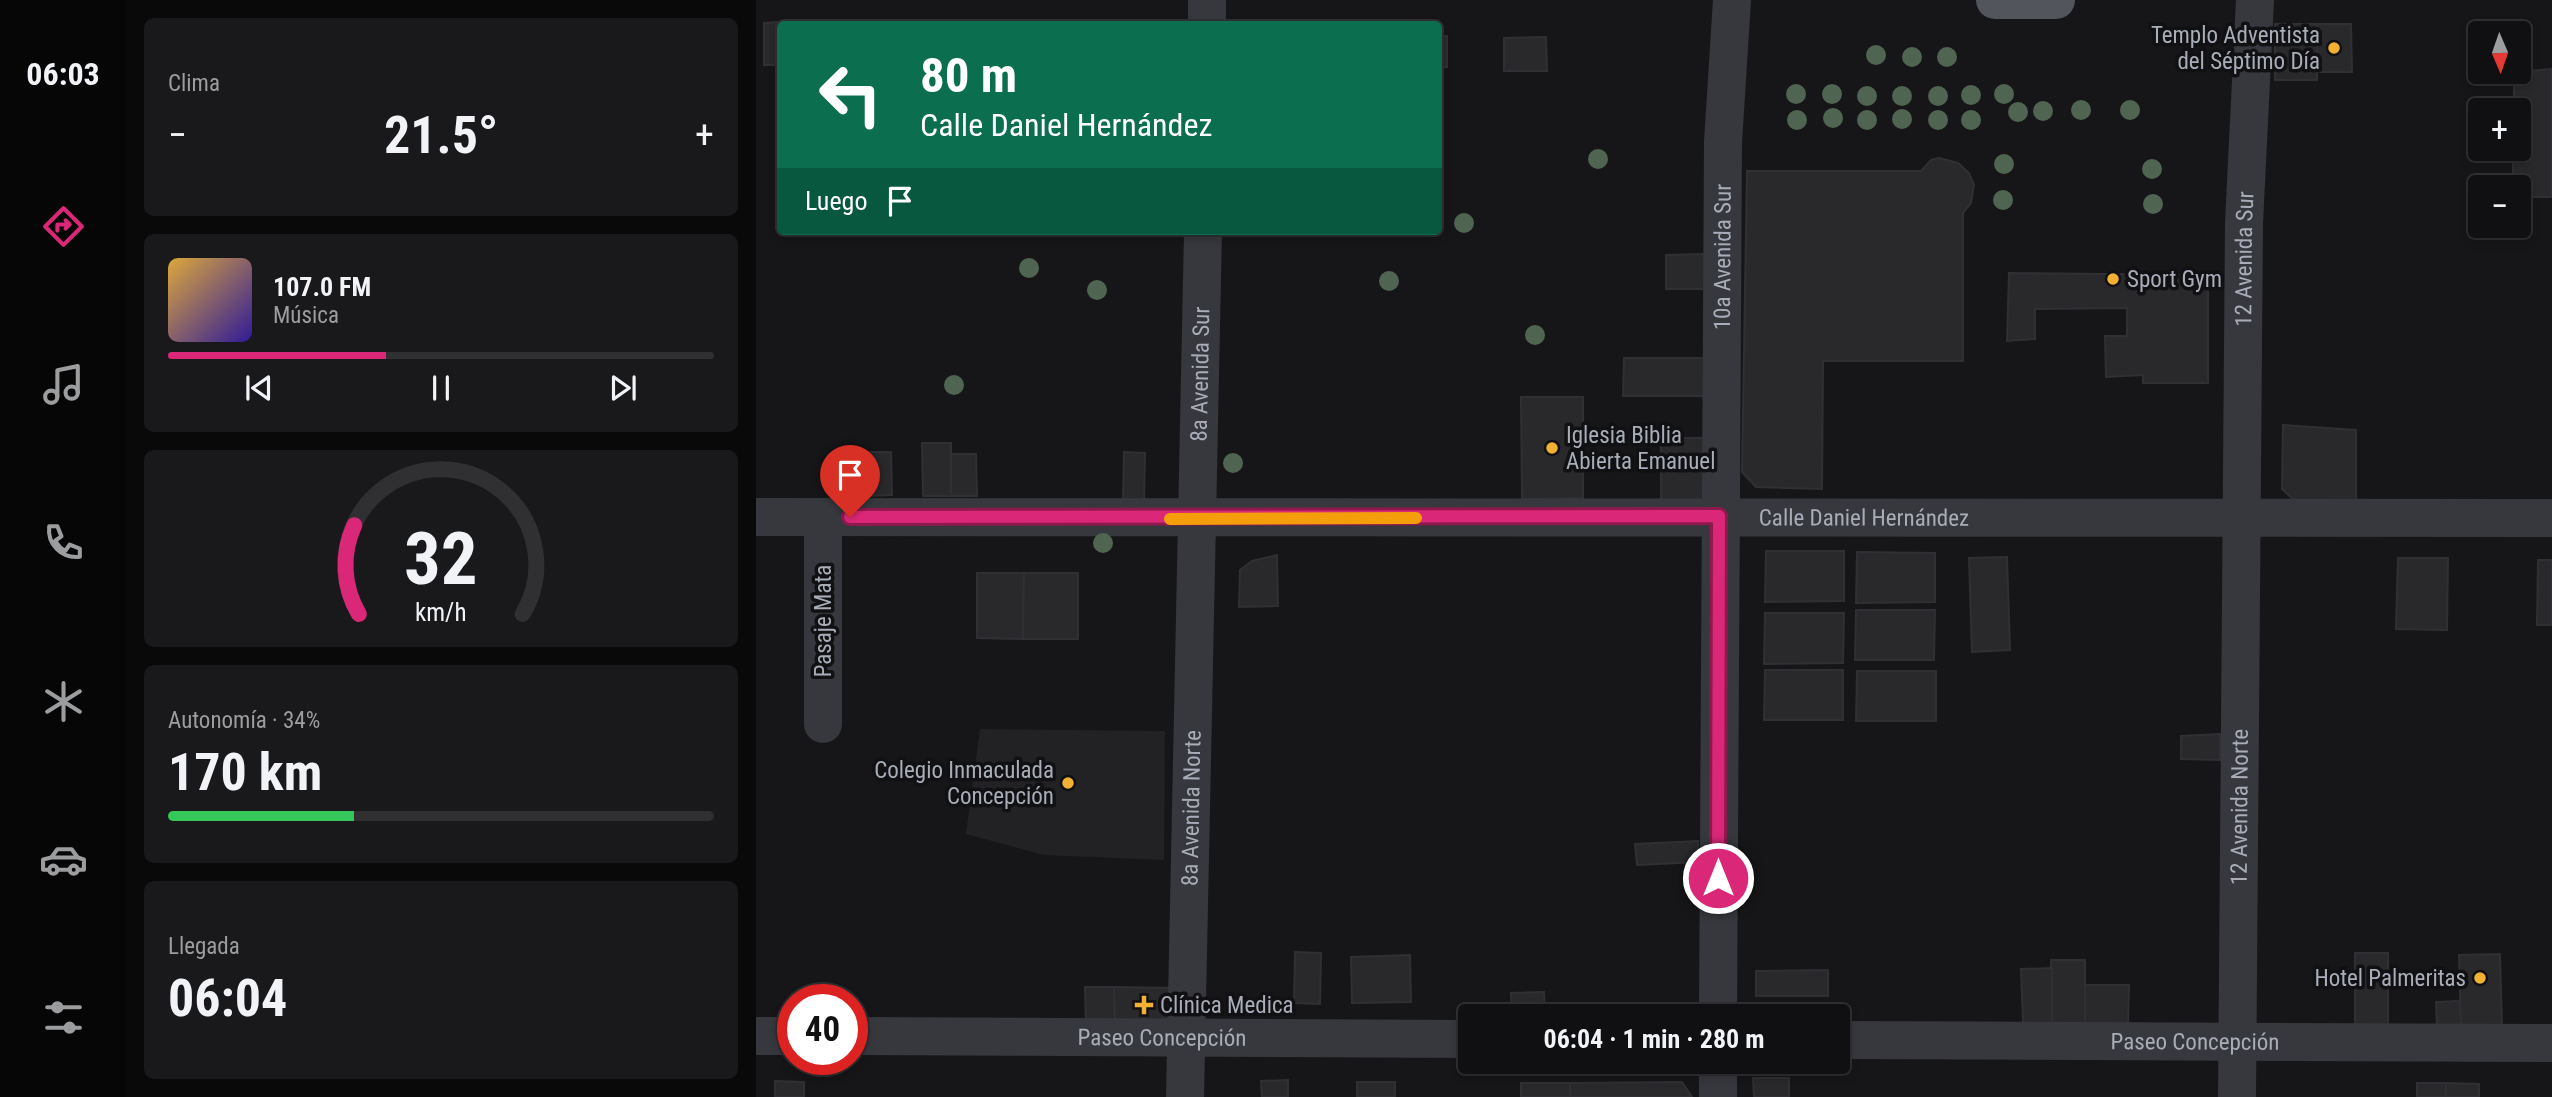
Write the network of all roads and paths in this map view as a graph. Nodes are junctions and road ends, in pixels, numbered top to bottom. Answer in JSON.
{"nodes":[{"id":1,"x":1207,"y":0,"type":"edge"},
{"id":2,"x":1732,"y":0,"type":"edge"},
{"id":3,"x":1995,"y":0,"type":"edge"},
{"id":4,"x":2056,"y":0,"type":"edge"},
{"id":5,"x":2255,"y":0,"type":"edge"},
{"id":6,"x":1207,"y":21,"type":"edge"},
{"id":7,"x":1203,"y":235,"type":"edge"},
{"id":8,"x":1719,"y":516,"type":"junction"},
{"id":9,"x":756,"y":517,"type":"edge"},
{"id":10,"x":823,"y":517,"type":"junction"},
{"id":11,"x":2240,"y":517,"type":"junction"},
{"id":12,"x":2552,"y":518,"type":"edge"},
{"id":13,"x":1197,"y":519,"type":"junction"},
{"id":14,"x":823,"y":724,"type":"dead end"},
{"id":15,"x":1718,"y":1004,"type":"edge"},
{"id":16,"x":756,"y":1036,"type":"edge"},
{"id":17,"x":777,"y":1036,"type":"edge"},
{"id":18,"x":868,"y":1037,"type":"edge"},
{"id":19,"x":1185,"y":1038,"type":"junction"},
{"id":20,"x":1458,"y":1039,"type":"edge"},
{"id":21,"x":1850,"y":1040,"type":"edge"},
{"id":22,"x":2237,"y":1041,"type":"junction"},
{"id":23,"x":2552,"y":1042,"type":"edge"},
{"id":24,"x":1718,"y":1074,"type":"edge"},
{"id":25,"x":1185,"y":1097,"type":"edge"},
{"id":26,"x":1718,"y":1097,"type":"edge"},
{"id":27,"x":2237,"y":1097,"type":"edge"}],
"edges":[{"from":1,"to":6,"type":"street"},
{"from":2,"to":8,"type":"street","name":"10a Avenida Sur"},
{"from":3,"to":4,"type":"main road"},
{"from":5,"to":11,"type":"street","name":"12 Avenida Sur"},
{"from":7,"to":13,"type":"street","name":"8a Avenida Sur"},
{"from":8,"to":11,"type":"street","name":"Calle Daniel Hernández"},
{"from":8,"to":13,"type":"street","name":"Calle Daniel Hernández"},
{"from":8,"to":15,"type":"street","name":"10a Avenida Sur"},
{"from":9,"to":10,"type":"street","name":"Calle Daniel Hernández"},
{"from":10,"to":13,"type":"street","name":"Calle Daniel Hernández"},
{"from":10,"to":14,"type":"street","name":"Pasaje Mata"},
{"from":11,"to":12,"type":"street","name":"Calle Daniel Hernández"},
{"from":11,"to":22,"type":"street","name":"12 Avenida Norte"},
{"from":13,"to":19,"type":"street","name":"8a Avenida Norte"},
{"from":16,"to":17,"type":"street"},
{"from":18,"to":19,"type":"street","name":"Paseo Concepción"},
{"from":19,"to":20,"type":"street","name":"Paseo Concepción"},
{"from":19,"to":25,"type":"street","name":"8a Avenida Norte"},
{"from":21,"to":22,"type":"street","name":"Paseo Concepción"},
{"from":22,"to":23,"type":"street","name":"Paseo Concepción"},
{"from":22,"to":27,"type":"street","name":"12 Avenida Norte"},
{"from":24,"to":26,"type":"street"}]}
